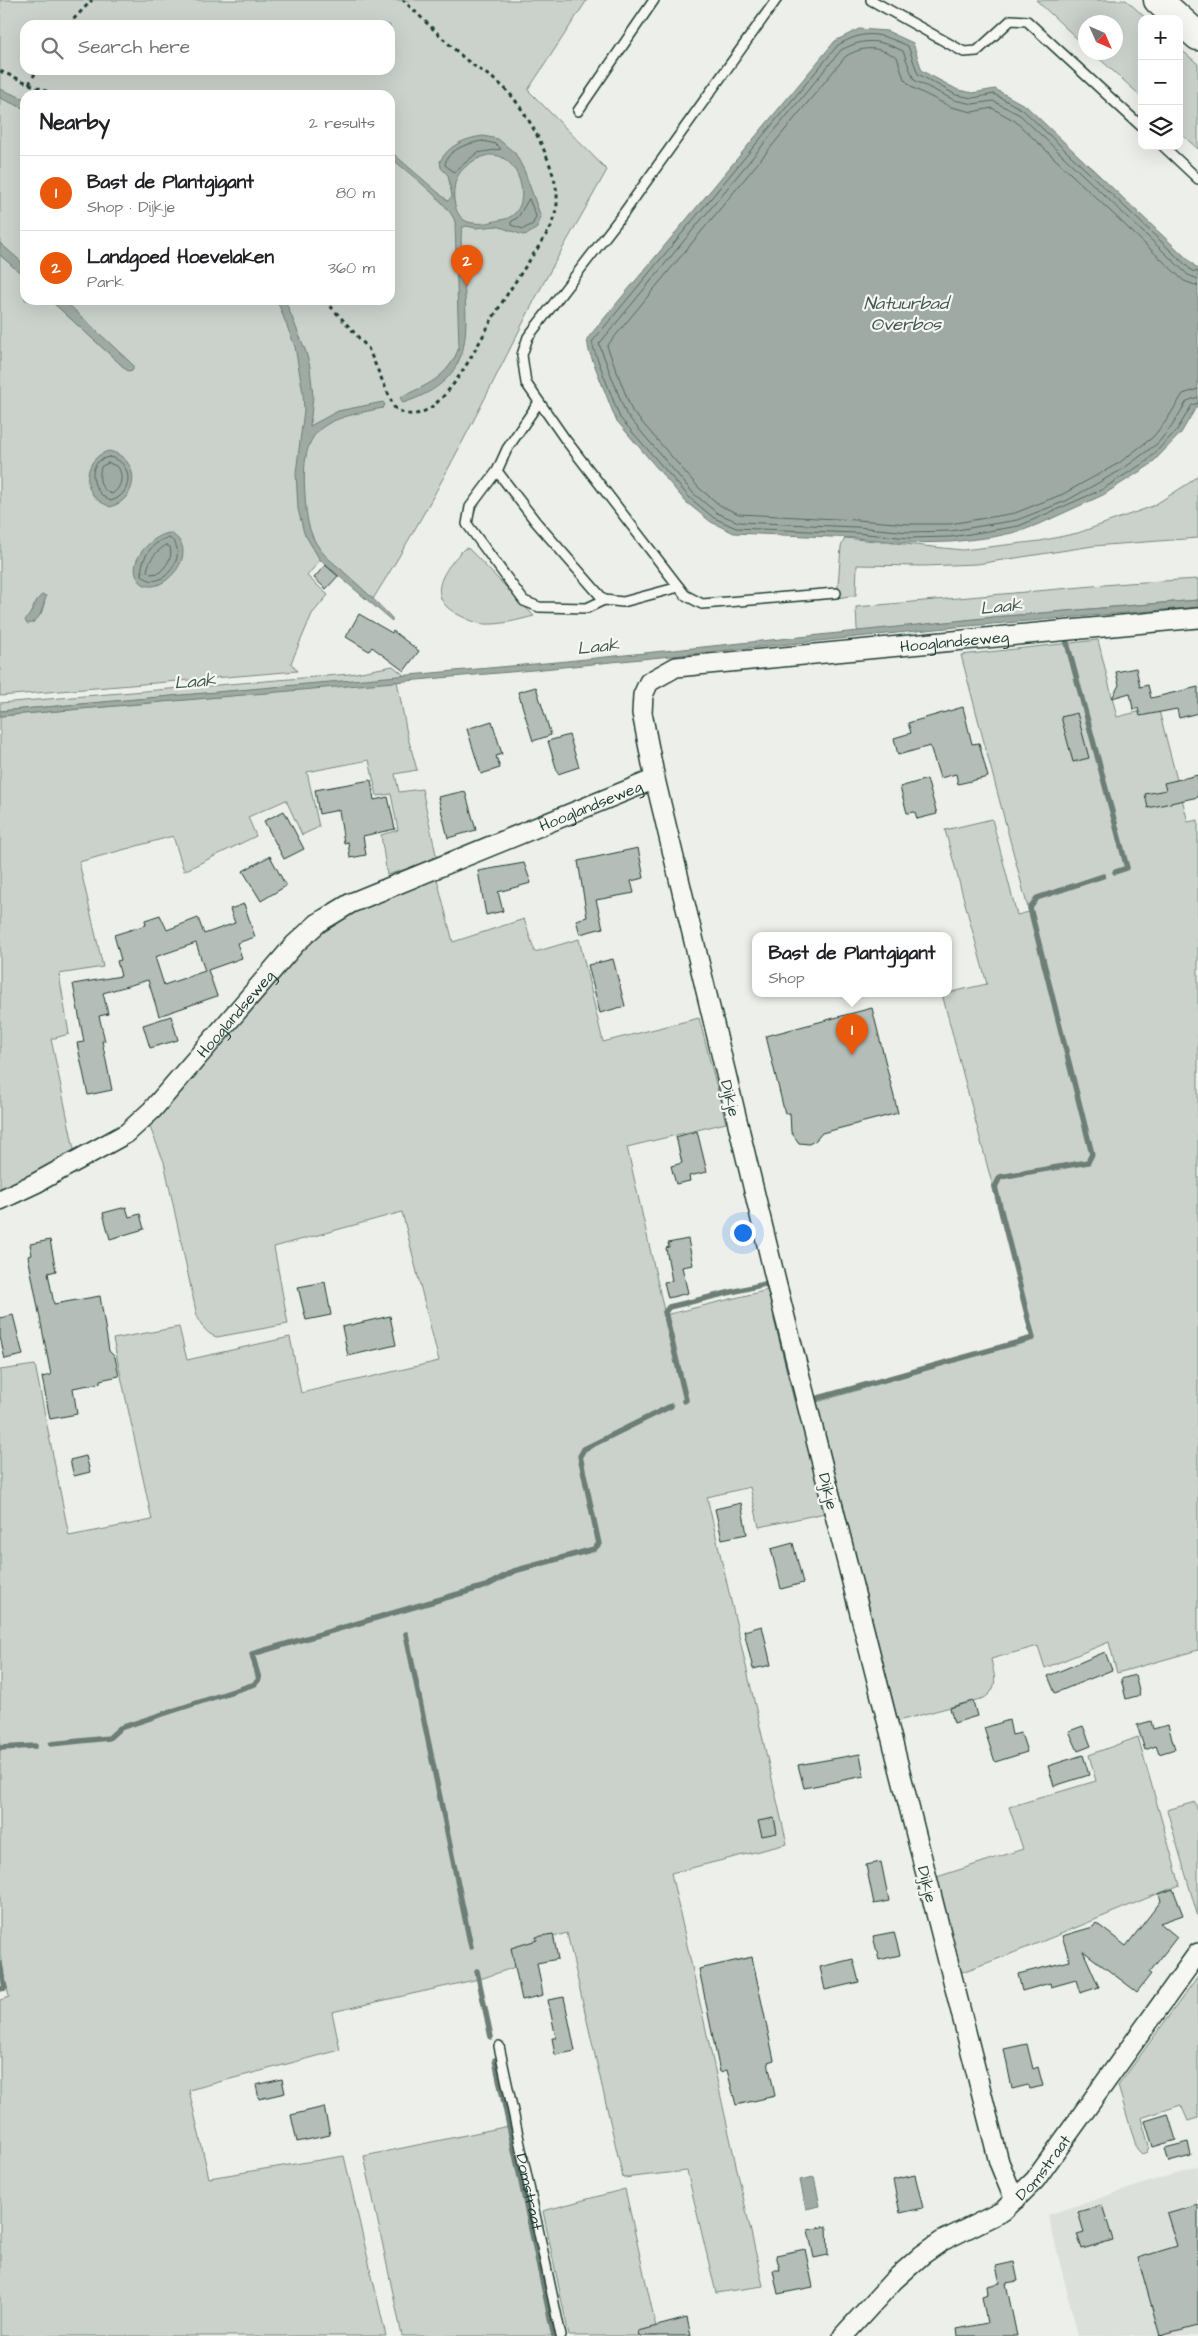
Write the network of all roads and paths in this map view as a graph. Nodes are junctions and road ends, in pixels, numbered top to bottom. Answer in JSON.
{"nodes":[{"id":1,"x":92,"y":0,"type":"edge"},
{"id":2,"x":403,"y":0,"type":"edge"},
{"id":3,"x":654,"y":0,"type":"edge"},
{"id":4,"x":776,"y":0,"type":"edge"},
{"id":5,"x":871,"y":0,"type":"edge"},
{"id":6,"x":1158,"y":0,"type":"edge"},
{"id":7,"x":1175,"y":15,"type":"edge"},
{"id":8,"x":73,"y":20,"type":"edge"},
{"id":9,"x":1183,"y":23,"type":"edge"},
{"id":10,"x":1198,"y":36,"type":"edge"},
{"id":11,"x":0,"y":71,"type":"edge"},
{"id":12,"x":34,"y":75,"type":"edge"},
{"id":13,"x":29,"y":84,"type":"junction"},
{"id":14,"x":43,"y":90,"type":"edge"},
{"id":15,"x":578,"y":110,"type":"dead end"},
{"id":16,"x":1138,"y":123,"type":"edge"},
{"id":17,"x":1167,"y":150,"type":"edge"},
{"id":18,"x":1198,"y":179,"type":"edge"},
{"id":19,"x":329,"y":305,"type":"edge"},
{"id":20,"x":540,"y":402,"type":"junction"},
{"id":21,"x":497,"y":471,"type":"junction"},
{"id":22,"x":679,"y":587,"type":"junction"},
{"id":23,"x":836,"y":592,"type":"dead end"},
{"id":24,"x":604,"y":600,"type":"junction"},
{"id":25,"x":1198,"y":618,"type":"edge"},
{"id":26,"x":654,"y":779,"type":"junction"},
{"id":27,"x":0,"y":1200,"type":"edge"},
{"id":28,"x":1198,"y":1953,"type":"edge"},
{"id":29,"x":499,"y":2046,"type":"dead end"},
{"id":30,"x":1016,"y":2199,"type":"junction"},
{"id":31,"x":561,"y":2336,"type":"edge"},
{"id":32,"x":843,"y":2336,"type":"edge"}],
"edges":[{"from":1,"to":8,"type":"path"},
{"from":2,"to":19,"type":"path"},
{"from":3,"to":15,"type":"lane"},
{"from":4,"to":20,"type":"lane"},
{"from":5,"to":16,"type":"lane"},
{"from":6,"to":7,"type":"highway"},
{"from":9,"to":10,"type":"highway"},
{"from":11,"to":13,"type":"path"},
{"from":12,"to":13,"type":"path"},
{"from":13,"to":14,"type":"path"},
{"from":17,"to":18,"type":"lane"},
{"from":20,"to":21,"type":"lane"},
{"from":20,"to":22,"type":"lane"},
{"from":21,"to":24,"type":"lane"},
{"from":21,"to":24,"type":"lane"},
{"from":22,"to":23,"type":"lane"},
{"from":22,"to":24,"type":"lane"},
{"from":25,"to":26,"type":"street","name":"Hooglandseweg"},
{"from":26,"to":27,"type":"street","name":"Hooglandseweg"},
{"from":26,"to":30,"type":"street","name":"Dijkje"},
{"from":28,"to":30,"type":"street","name":"Domstraat"},
{"from":29,"to":31,"type":"lane","name":"Domstraat"},
{"from":30,"to":32,"type":"street","name":"Domstraat"}]}
